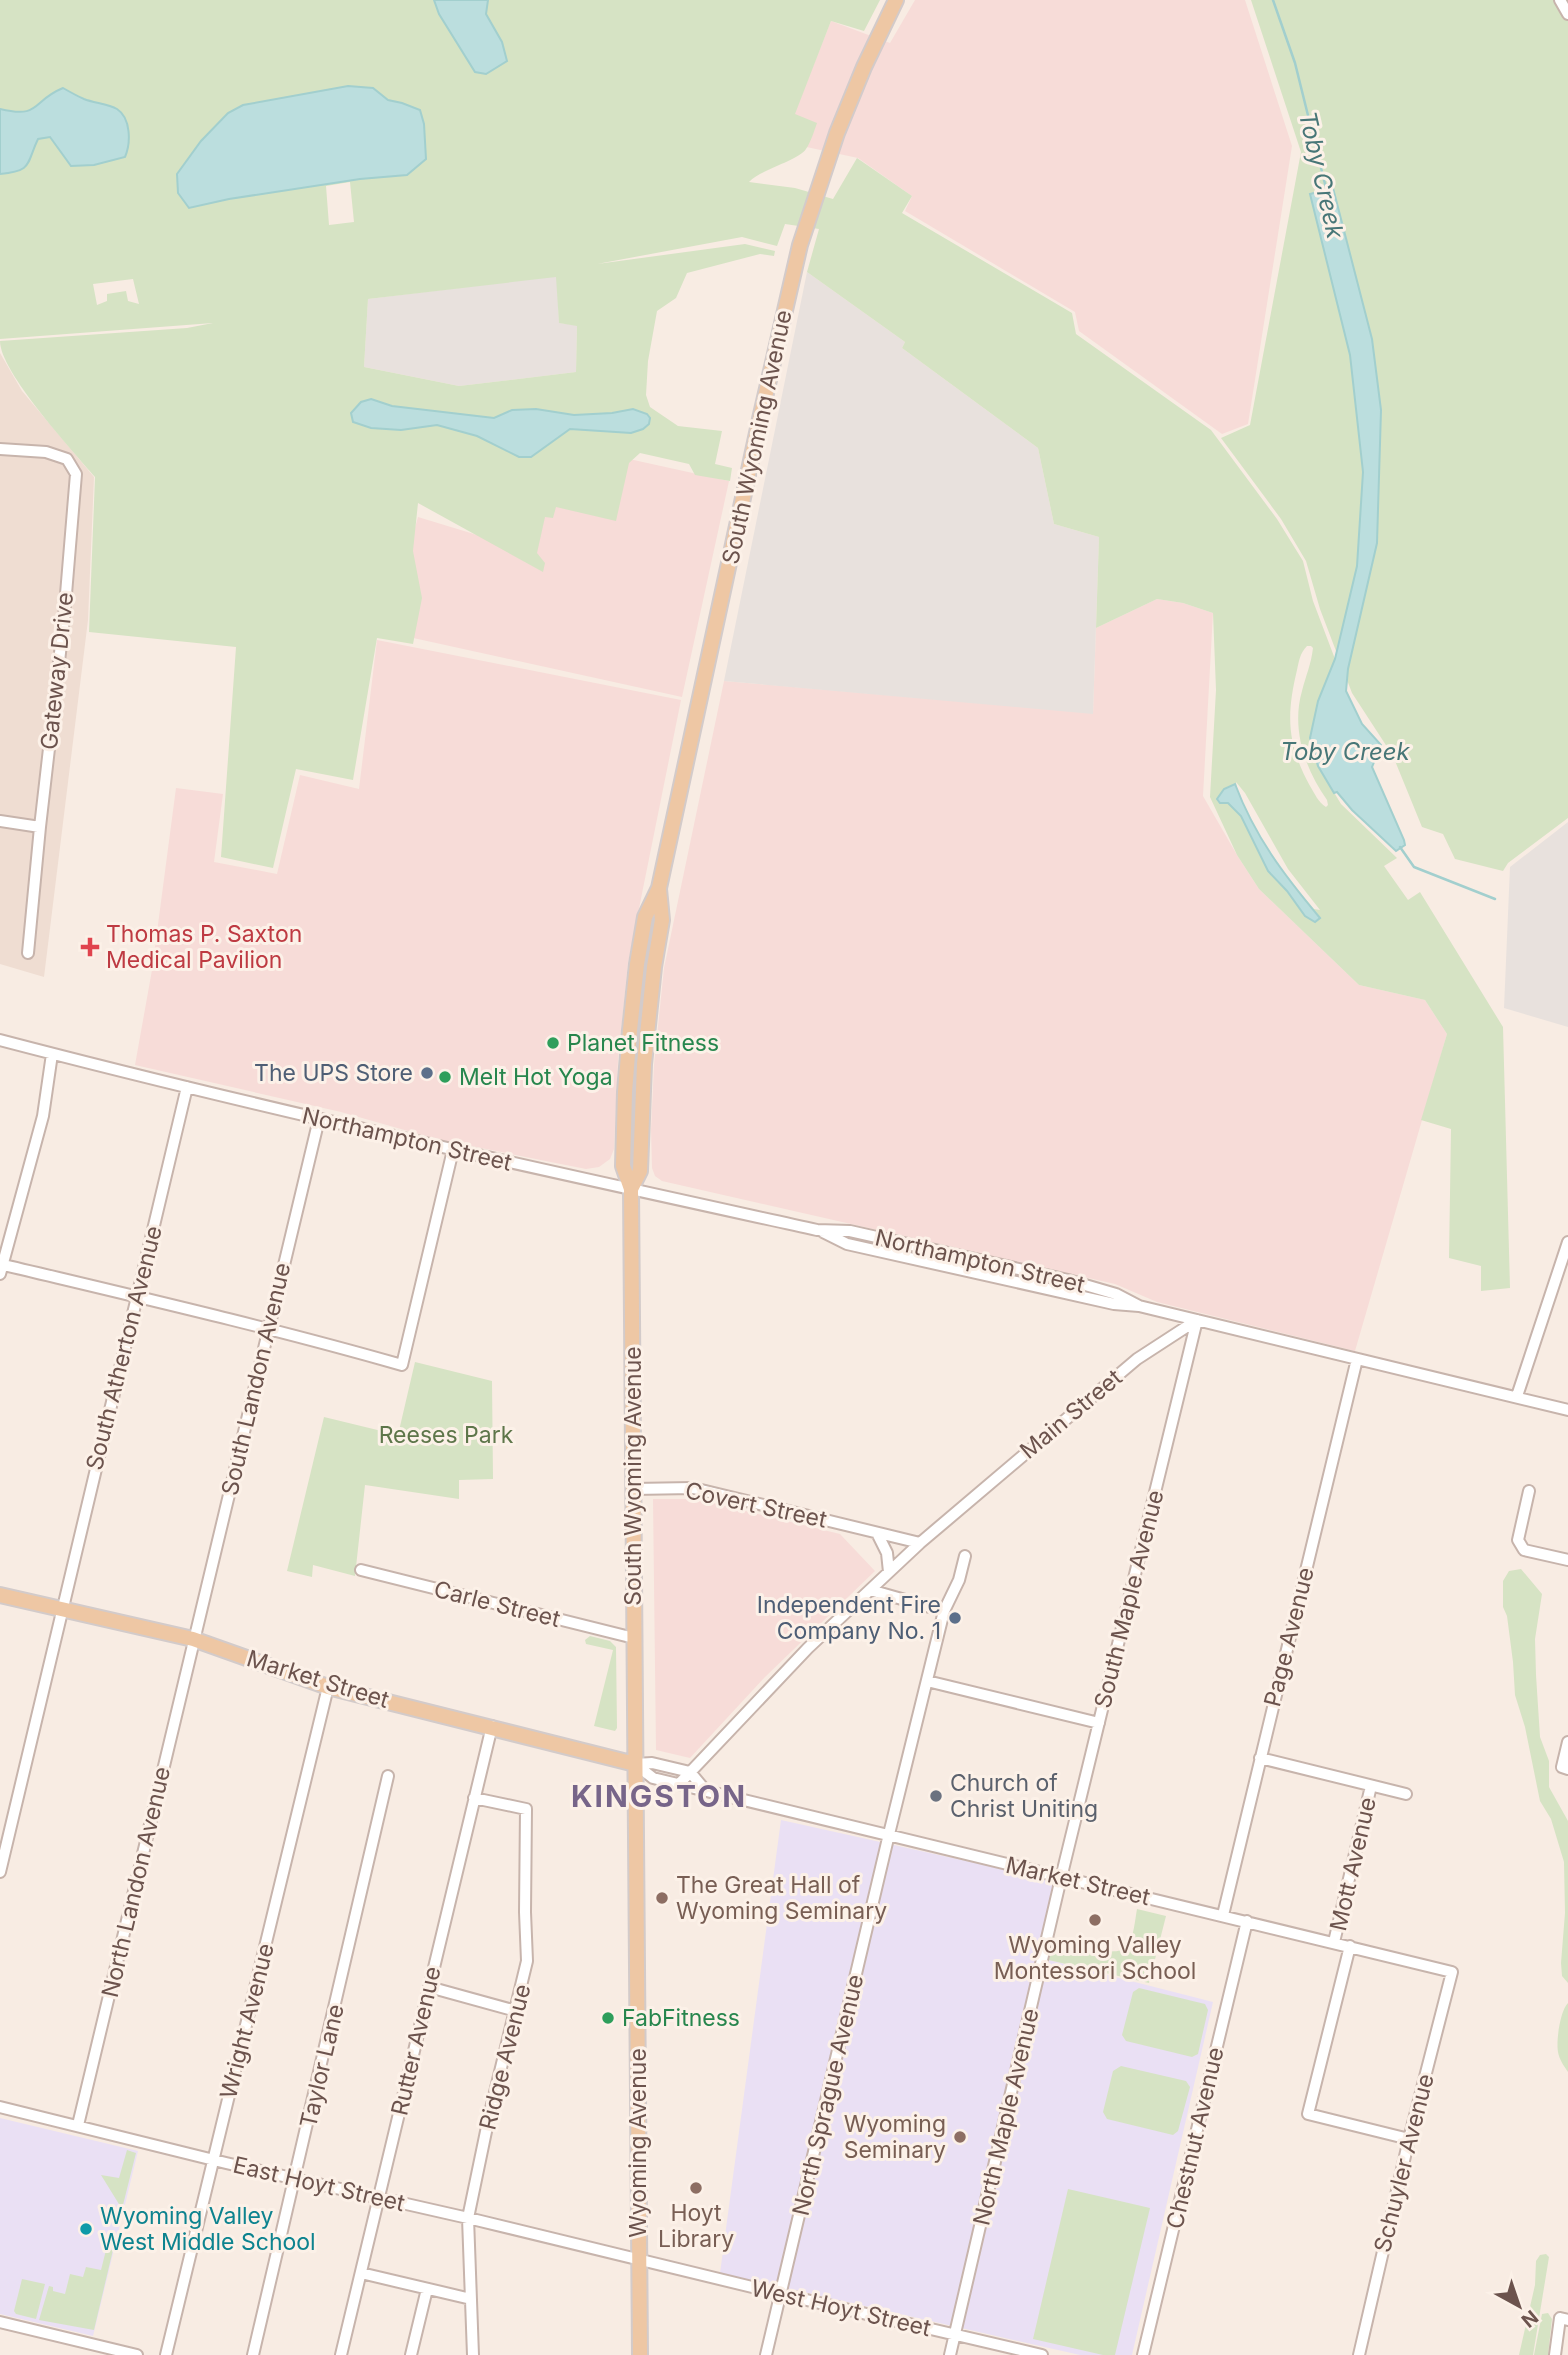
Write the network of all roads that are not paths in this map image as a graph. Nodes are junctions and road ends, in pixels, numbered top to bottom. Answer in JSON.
{"nodes":[{"id":1,"x":896,"y":0,"type":"edge"},
{"id":2,"x":1560,"y":0,"type":"edge"},
{"id":3,"x":1568,"y":14,"type":"edge"},
{"id":4,"x":0,"y":449,"type":"edge"},
{"id":5,"x":0,"y":821,"type":"edge"},
{"id":6,"x":40,"y":827,"type":"junction"},
{"id":7,"x":28,"y":953,"type":"dead end"},
{"id":8,"x":0,"y":1040,"type":"edge"},
{"id":9,"x":52,"y":1054,"type":"junction"},
{"id":10,"x":187,"y":1087,"type":"junction"},
{"id":11,"x":319,"y":1119,"type":"junction"},
{"id":12,"x":453,"y":1150,"type":"junction"},
{"id":13,"x":631,"y":1189,"type":"junction"},
{"id":14,"x":1568,"y":1241,"type":"edge"},
{"id":15,"x":1,"y":1267,"type":"edge"},
{"id":16,"x":136,"y":1298,"type":"junction"},
{"id":17,"x":1197,"y":1320,"type":"junction"},
{"id":18,"x":269,"y":1330,"type":"junction"},
{"id":19,"x":1356,"y":1359,"type":"junction"},
{"id":20,"x":1517,"y":1396,"type":"junction"},
{"id":21,"x":1568,"y":1410,"type":"edge"},
{"id":22,"x":633,"y":1489,"type":"junction"},
{"id":23,"x":1529,"y":1490,"type":"dead end"},
{"id":24,"x":877,"y":1533,"type":"junction"},
{"id":25,"x":920,"y":1543,"type":"junction"},
{"id":26,"x":965,"y":1556,"type":"dead end"},
{"id":27,"x":1568,"y":1560,"type":"edge"},
{"id":28,"x":361,"y":1570,"type":"dead end"},
{"id":29,"x":890,"y":1572,"type":"junction"},
{"id":30,"x":870,"y":1590,"type":"junction"},
{"id":31,"x":0,"y":1595,"type":"edge"},
{"id":32,"x":64,"y":1610,"type":"junction"},
{"id":33,"x":944,"y":1611,"type":"junction"},
{"id":34,"x":634,"y":1638,"type":"junction"},
{"id":35,"x":193,"y":1640,"type":"junction"},
{"id":36,"x":927,"y":1681,"type":"junction"},
{"id":37,"x":328,"y":1687,"type":"junction"},
{"id":38,"x":1099,"y":1723,"type":"junction"},
{"id":39,"x":492,"y":1726,"type":"junction"},
{"id":40,"x":1568,"y":1742,"type":"edge"},
{"id":41,"x":1260,"y":1758,"type":"junction"},
{"id":42,"x":635,"y":1764,"type":"junction"},
{"id":43,"x":1565,"y":1768,"type":"edge"},
{"id":44,"x":690,"y":1772,"type":"junction"},
{"id":45,"x":388,"y":1776,"type":"dead end"},
{"id":46,"x":679,"y":1784,"type":"junction"},
{"id":47,"x":1371,"y":1786,"type":"junction"},
{"id":48,"x":705,"y":1790,"type":"junction"},
{"id":49,"x":1406,"y":1794,"type":"dead end"},
{"id":50,"x":474,"y":1798,"type":"junction"},
{"id":51,"x":889,"y":1834,"type":"junction"},
{"id":52,"x":0,"y":1872,"type":"edge"},
{"id":53,"x":1061,"y":1878,"type":"junction"},
{"id":54,"x":1223,"y":1915,"type":"junction"},
{"id":55,"x":1247,"y":1921,"type":"junction"},
{"id":56,"x":1334,"y":1942,"type":"junction"},
{"id":57,"x":1350,"y":1946,"type":"junction"},
{"id":58,"x":1452,"y":1972,"type":"joint"},
{"id":59,"x":429,"y":1987,"type":"junction"},
{"id":60,"x":516,"y":2011,"type":"junction"},
{"id":61,"x":0,"y":2107,"type":"edge"},
{"id":62,"x":78,"y":2125,"type":"junction"},
{"id":63,"x":1409,"y":2139,"type":"junction"},
{"id":64,"x":214,"y":2158,"type":"junction"},
{"id":65,"x":296,"y":2179,"type":"junction"},
{"id":66,"x":379,"y":2198,"type":"junction"},
{"id":67,"x":468,"y":2218,"type":"junction"},
{"id":68,"x":639,"y":2260,"type":"junction"},
{"id":69,"x":361,"y":2273,"type":"junction"},
{"id":70,"x":427,"y":2289,"type":"junction"},
{"id":71,"x":781,"y":2294,"type":"junction"},
{"id":72,"x":471,"y":2299,"type":"junction"},
{"id":73,"x":1564,"y":2319,"type":"edge"},
{"id":74,"x":0,"y":2322,"type":"edge"},
{"id":75,"x":955,"y":2334,"type":"junction"},
{"id":76,"x":137,"y":2355,"type":"edge"},
{"id":77,"x":166,"y":2355,"type":"edge"},
{"id":78,"x":253,"y":2355,"type":"edge"},
{"id":79,"x":341,"y":2355,"type":"edge"},
{"id":80,"x":411,"y":2355,"type":"edge"},
{"id":81,"x":473,"y":2355,"type":"edge"},
{"id":82,"x":640,"y":2355,"type":"edge"},
{"id":83,"x":766,"y":2355,"type":"edge"},
{"id":84,"x":950,"y":2355,"type":"edge"},
{"id":85,"x":1042,"y":2355,"type":"edge"},
{"id":86,"x":1143,"y":2355,"type":"edge"},
{"id":87,"x":1359,"y":2355,"type":"edge"},
{"id":88,"x":1555,"y":2355,"type":"edge"}],
"edges":[{"from":1,"to":13,"type":"main road","name":"South Wyoming Avenue"},
{"from":2,"to":3,"type":"street"},
{"from":4,"to":6,"type":"street","name":"Gateway Drive"},
{"from":5,"to":6,"type":"street"},
{"from":6,"to":7,"type":"street","name":"Gateway Drive"},
{"from":8,"to":9,"type":"street","name":"Northampton Street"},
{"from":9,"to":10,"type":"street","name":"Northampton Street"},
{"from":9,"to":15,"type":"street"},
{"from":10,"to":11,"type":"street","name":"Northampton Street"},
{"from":10,"to":16,"type":"street","name":"South Atherton Avenue"},
{"from":11,"to":12,"type":"street","name":"Northampton Street"},
{"from":11,"to":18,"type":"street","name":"South Landon Avenue"},
{"from":12,"to":13,"type":"street","name":"Northampton Street"},
{"from":12,"to":18,"type":"street"},
{"from":13,"to":17,"type":"street","name":"Northampton Street"},
{"from":13,"to":22,"type":"main road","name":"South Wyoming Avenue"},
{"from":14,"to":20,"type":"street"},
{"from":15,"to":16,"type":"street"},
{"from":16,"to":18,"type":"street"},
{"from":16,"to":32,"type":"street","name":"South Atherton Avenue"},
{"from":17,"to":19,"type":"street"},
{"from":17,"to":25,"type":"street","name":"Main Street"},
{"from":17,"to":38,"type":"street","name":"South Maple Avenue"},
{"from":18,"to":35,"type":"street","name":"South Landon Avenue"},
{"from":19,"to":20,"type":"street"},
{"from":19,"to":41,"type":"street","name":"Page Avenue"},
{"from":20,"to":21,"type":"street"},
{"from":22,"to":24,"type":"street","name":"Covert Street"},
{"from":22,"to":34,"type":"main road","name":"South Wyoming Avenue"},
{"from":23,"to":27,"type":"street"},
{"from":24,"to":25,"type":"street","name":"Covert Street"},
{"from":24,"to":29,"type":"street"},
{"from":25,"to":29,"type":"street","name":"Main Street"},
{"from":26,"to":33,"type":"street"},
{"from":28,"to":34,"type":"street","name":"Carle Street"},
{"from":29,"to":30,"type":"street","name":"Main Street"},
{"from":30,"to":33,"type":"street"},
{"from":30,"to":44,"type":"street","name":"Main Street"},
{"from":31,"to":32,"type":"main road","name":"Market Street"},
{"from":32,"to":35,"type":"main road","name":"Market Street"},
{"from":32,"to":52,"type":"street","name":"South Atherton Avenue"},
{"from":33,"to":36,"type":"street","name":"North Sprague Avenue"},
{"from":34,"to":42,"type":"main road","name":"South Wyoming Avenue"},
{"from":35,"to":37,"type":"main road","name":"Market Street"},
{"from":35,"to":62,"type":"street","name":"North Landon Avenue"},
{"from":36,"to":38,"type":"street"},
{"from":36,"to":51,"type":"street","name":"North Sprague Avenue"},
{"from":37,"to":39,"type":"main road","name":"Market Street"},
{"from":37,"to":64,"type":"street","name":"Wright Avenue"},
{"from":38,"to":53,"type":"street","name":"South Maple Avenue"},
{"from":39,"to":42,"type":"main road","name":"Market Street"},
{"from":39,"to":50,"type":"street","name":"Rutter Avenue"},
{"from":40,"to":43,"type":"street"},
{"from":41,"to":47,"type":"street"},
{"from":41,"to":54,"type":"street","name":"Page Avenue"},
{"from":42,"to":44,"type":"street","name":"Market Street"},
{"from":42,"to":46,"type":"street","name":"Market Street"},
{"from":42,"to":68,"type":"main road","name":"Wyoming Avenue"},
{"from":44,"to":46,"type":"street","name":"Main Street"},
{"from":44,"to":48,"type":"street"},
{"from":45,"to":65,"type":"street","name":"Taylor Lane"},
{"from":46,"to":48,"type":"street","name":"Market Street"},
{"from":47,"to":49,"type":"street"},
{"from":47,"to":56,"type":"street","name":"Mott Avenue"},
{"from":48,"to":51,"type":"street","name":"Market Street"},
{"from":50,"to":59,"type":"street","name":"Rutter Avenue"},
{"from":50,"to":60,"type":"street","name":"Ridge Avenue"},
{"from":51,"to":53,"type":"street","name":"Market Street"},
{"from":51,"to":71,"type":"street","name":"North Sprague Avenue"},
{"from":53,"to":54,"type":"street","name":"Market Street"},
{"from":53,"to":75,"type":"street","name":"North Maple Avenue"},
{"from":54,"to":55,"type":"street","name":"Market Street"},
{"from":55,"to":56,"type":"street","name":"Market Street"},
{"from":55,"to":86,"type":"street","name":"Chestnut Avenue"},
{"from":56,"to":57,"type":"street","name":"Market Street"},
{"from":57,"to":58,"type":"street","name":"Market Street"},
{"from":57,"to":63,"type":"street"},
{"from":58,"to":63,"type":"street","name":"Schuyler Avenue"},
{"from":59,"to":60,"type":"street"},
{"from":59,"to":66,"type":"street","name":"Rutter Avenue"},
{"from":60,"to":67,"type":"street","name":"Ridge Avenue"},
{"from":61,"to":62,"type":"street","name":"East Hoyt Street"},
{"from":62,"to":64,"type":"street","name":"East Hoyt Street"},
{"from":63,"to":87,"type":"street","name":"Schuyler Avenue"},
{"from":64,"to":65,"type":"street","name":"East Hoyt Street"},
{"from":64,"to":77,"type":"street","name":"Wright Avenue"},
{"from":65,"to":66,"type":"street","name":"East Hoyt Street"},
{"from":65,"to":78,"type":"street","name":"Taylor Lane"},
{"from":66,"to":67,"type":"street","name":"East Hoyt Street"},
{"from":66,"to":69,"type":"street","name":"Rutter Avenue"},
{"from":67,"to":68,"type":"street","name":"East Hoyt Street"},
{"from":67,"to":72,"type":"street","name":"Ridge Avenue"},
{"from":68,"to":71,"type":"street","name":"West Hoyt Street"},
{"from":68,"to":82,"type":"main road","name":"Wyoming Avenue"},
{"from":69,"to":70,"type":"street"},
{"from":69,"to":79,"type":"street","name":"Rutter Avenue"},
{"from":70,"to":72,"type":"street"},
{"from":70,"to":80,"type":"street"},
{"from":71,"to":75,"type":"street","name":"West Hoyt Street"},
{"from":71,"to":83,"type":"street","name":"North Sprague Avenue"},
{"from":72,"to":81,"type":"street","name":"Ridge Avenue"},
{"from":73,"to":88,"type":"street"},
{"from":74,"to":76,"type":"street"},
{"from":75,"to":84,"type":"street","name":"North Maple Avenue"},
{"from":75,"to":85,"type":"street","name":"West Hoyt Street"}]}
